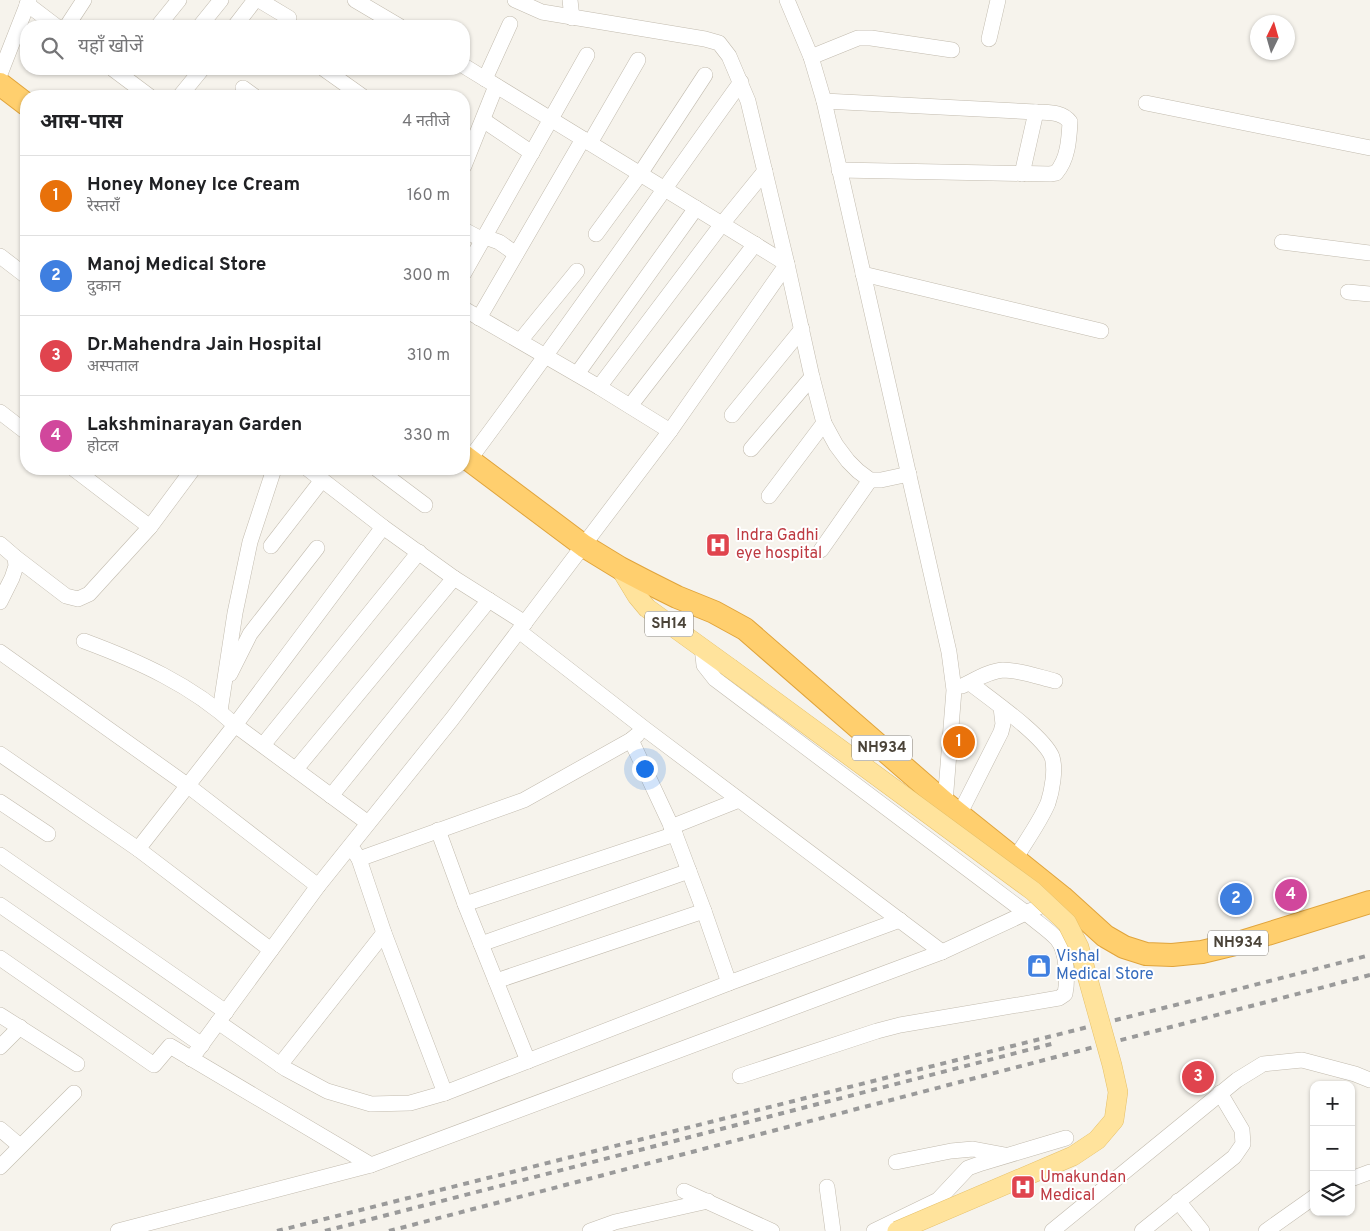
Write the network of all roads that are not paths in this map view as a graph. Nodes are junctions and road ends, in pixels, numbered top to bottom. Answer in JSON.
{"nodes":[{"id":1,"x":84,"y":0,"type":"edge"},
{"id":2,"x":179,"y":0,"type":"edge"},
{"id":3,"x":221,"y":0,"type":"edge"},
{"id":4,"x":257,"y":0,"type":"edge"},
{"id":5,"x":355,"y":0,"type":"edge"},
{"id":6,"x":515,"y":0,"type":"edge"},
{"id":7,"x":570,"y":0,"type":"edge"},
{"id":8,"x":787,"y":0,"type":"edge"},
{"id":9,"x":998,"y":0,"type":"edge"},
{"id":10,"x":28,"y":2,"type":"edge"},
{"id":11,"x":289,"y":18,"type":"dead end"},
{"id":12,"x":572,"y":18,"type":"junction"},
{"id":13,"x":22,"y":20,"type":"edge"},
{"id":14,"x":49,"y":20,"type":"edge"},
{"id":15,"x":70,"y":20,"type":"edge"},
{"id":16,"x":163,"y":20,"type":"edge"},
{"id":17,"x":205,"y":20,"type":"edge"},
{"id":18,"x":240,"y":20,"type":"edge"},
{"id":19,"x":389,"y":20,"type":"edge"},
{"id":20,"x":510,"y":24,"type":"dead end"},
{"id":21,"x":20,"y":27,"type":"edge"},
{"id":22,"x":989,"y":39,"type":"dead end"},
{"id":23,"x":952,"y":50,"type":"dead end"},
{"id":24,"x":587,"y":55,"type":"dead end"},
{"id":25,"x":811,"y":56,"type":"junction"},
{"id":26,"x":638,"y":60,"type":"dead end"},
{"id":27,"x":470,"y":70,"type":"edge"},
{"id":28,"x":125,"y":75,"type":"edge"},
{"id":29,"x":197,"y":75,"type":"edge"},
{"id":30,"x":332,"y":75,"type":"edge"},
{"id":31,"x":705,"y":75,"type":"dead end"},
{"id":32,"x":491,"y":82,"type":"junction"},
{"id":33,"x":741,"y":82,"type":"junction"},
{"id":34,"x":1,"y":85,"type":"edge"},
{"id":35,"x":142,"y":90,"type":"edge"},
{"id":36,"x":185,"y":90,"type":"edge"},
{"id":37,"x":354,"y":90,"type":"edge"},
{"id":38,"x":20,"y":99,"type":"edge"},
{"id":39,"x":824,"y":101,"type":"junction"},
{"id":40,"x":1146,"y":102,"type":"dead end"},
{"id":41,"x":1036,"y":112,"type":"junction"},
{"id":42,"x":551,"y":119,"type":"junction"},
{"id":43,"x":483,"y":120,"type":"junction"},
{"id":44,"x":587,"y":141,"type":"junction"},
{"id":45,"x":470,"y":148,"type":"edge"},
{"id":46,"x":1370,"y":148,"type":"edge"},
{"id":47,"x":532,"y":153,"type":"junction"},
{"id":48,"x":840,"y":170,"type":"junction"},
{"id":49,"x":765,"y":171,"type":"junction"},
{"id":50,"x":640,"y":174,"type":"junction"},
{"id":51,"x":1022,"y":174,"type":"junction"},
{"id":52,"x":664,"y":188,"type":"junction"},
{"id":53,"x":696,"y":208,"type":"junction"},
{"id":54,"x":722,"y":224,"type":"junction"},
{"id":55,"x":470,"y":233,"type":"edge"},
{"id":56,"x":596,"y":234,"type":"dead end"},
{"id":57,"x":483,"y":240,"type":"junction"},
{"id":58,"x":1282,"y":242,"type":"dead end"},
{"id":59,"x":755,"y":244,"type":"junction"},
{"id":60,"x":1370,"y":253,"type":"edge"},
{"id":61,"x":516,"y":254,"type":"junction"},
{"id":62,"x":0,"y":256,"type":"edge"},
{"id":63,"x":470,"y":263,"type":"edge"},
{"id":64,"x":788,"y":264,"type":"junction"},
{"id":65,"x":20,"y":271,"type":"edge"},
{"id":66,"x":577,"y":271,"type":"dead end"},
{"id":67,"x":863,"y":274,"type":"junction"},
{"id":68,"x":1348,"y":292,"type":"dead end"},
{"id":69,"x":1370,"y":294,"type":"edge"},
{"id":70,"x":470,"y":313,"type":"edge"},
{"id":71,"x":470,"y":315,"type":"edge"},
{"id":72,"x":802,"y":329,"type":"junction"},
{"id":73,"x":1101,"y":331,"type":"dead end"},
{"id":74,"x":520,"y":341,"type":"junction"},
{"id":75,"x":546,"y":356,"type":"junction"},
{"id":76,"x":576,"y":374,"type":"junction"},
{"id":77,"x":812,"y":378,"type":"junction"},
{"id":78,"x":599,"y":387,"type":"junction"},
{"id":79,"x":630,"y":406,"type":"junction"},
{"id":80,"x":0,"y":412,"type":"edge"},
{"id":81,"x":732,"y":415,"type":"dead end"},
{"id":82,"x":824,"y":423,"type":"junction"},
{"id":83,"x":20,"y":427,"type":"edge"},
{"id":84,"x":670,"y":431,"type":"junction"},
{"id":85,"x":751,"y":449,"type":"dead end"},
{"id":86,"x":470,"y":454,"type":"edge"},
{"id":87,"x":470,"y":460,"type":"edge"},
{"id":88,"x":909,"y":474,"type":"junction"},
{"id":89,"x":82,"y":475,"type":"edge"},
{"id":90,"x":189,"y":475,"type":"edge"},
{"id":91,"x":272,"y":475,"type":"edge"},
{"id":92,"x":316,"y":475,"type":"edge"},
{"id":93,"x":385,"y":475,"type":"edge"},
{"id":94,"x":322,"y":480,"type":"junction"},
{"id":95,"x":870,"y":480,"type":"junction"},
{"id":96,"x":769,"y":496,"type":"dead end"},
{"id":97,"x":425,"y":505,"type":"dead end"},
{"id":98,"x":383,"y":526,"type":"junction"},
{"id":99,"x":150,"y":527,"type":"junction"},
{"id":100,"x":0,"y":544,"type":"edge"},
{"id":101,"x":271,"y":546,"type":"dead end"},
{"id":102,"x":584,"y":546,"type":"junction"},
{"id":103,"x":317,"y":548,"type":"dead end"},
{"id":104,"x":820,"y":550,"type":"dead end"},
{"id":105,"x":419,"y":552,"type":"junction"},
{"id":106,"x":15,"y":557,"type":"junction"},
{"id":107,"x":620,"y":568,"type":"junction"},
{"id":108,"x":454,"y":578,"type":"junction"},
{"id":109,"x":489,"y":600,"type":"junction"},
{"id":110,"x":0,"y":602,"type":"edge"},
{"id":111,"x":522,"y":627,"type":"junction"},
{"id":112,"x":84,"y":641,"type":"dead end"},
{"id":113,"x":702,"y":647,"type":"junction"},
{"id":114,"x":0,"y":652,"type":"edge"},
{"id":115,"x":1055,"y":681,"type":"dead end"},
{"id":116,"x":970,"y":683,"type":"junction"},
{"id":117,"x":224,"y":687,"type":"junction"},
{"id":118,"x":954,"y":690,"type":"junction"},
{"id":119,"x":1001,"y":707,"type":"junction"},
{"id":120,"x":220,"y":711,"type":"junction"},
{"id":121,"x":235,"y":724,"type":"junction"},
{"id":122,"x":645,"y":730,"type":"junction"},
{"id":123,"x":631,"y":740,"type":"junction"},
{"id":124,"x":263,"y":745,"type":"junction"},
{"id":125,"x":0,"y":754,"type":"edge"},
{"id":126,"x":296,"y":769,"type":"junction"},
{"id":127,"x":187,"y":785,"type":"junction"},
{"id":128,"x":331,"y":796,"type":"junction"},
{"id":129,"x":739,"y":800,"type":"junction"},
{"id":130,"x":0,"y":802,"type":"edge"},
{"id":131,"x":952,"y":809,"type":"junction"},
{"id":132,"x":368,"y":823,"type":"junction"},
{"id":133,"x":438,"y":830,"type":"junction"},
{"id":134,"x":673,"y":831,"type":"junction"},
{"id":135,"x":48,"y":834,"type":"dead end"},
{"id":136,"x":350,"y":846,"type":"junction"},
{"id":137,"x":138,"y":849,"type":"junction"},
{"id":138,"x":0,"y":855,"type":"edge"},
{"id":139,"x":359,"y":859,"type":"junction"},
{"id":140,"x":1014,"y":859,"type":"junction"},
{"id":141,"x":689,"y":871,"type":"junction"},
{"id":142,"x":318,"y":886,"type":"junction"},
{"id":143,"x":1062,"y":897,"type":"junction"},
{"id":144,"x":1370,"y":902,"type":"edge"},
{"id":145,"x":465,"y":904,"type":"junction"},
{"id":146,"x":0,"y":906,"type":"edge"},
{"id":147,"x":704,"y":911,"type":"junction"},
{"id":148,"x":1026,"y":913,"type":"junction"},
{"id":149,"x":900,"y":920,"type":"junction"},
{"id":150,"x":384,"y":934,"type":"junction"},
{"id":151,"x":481,"y":944,"type":"junction"},
{"id":152,"x":271,"y":950,"type":"junction"},
{"id":153,"x":942,"y":952,"type":"junction"},
{"id":154,"x":0,"y":958,"type":"edge"},
{"id":155,"x":496,"y":981,"type":"junction"},
{"id":156,"x":729,"y":983,"type":"junction"},
{"id":157,"x":0,"y":1015,"type":"edge"},
{"id":158,"x":222,"y":1017,"type":"junction"},
{"id":159,"x":20,"y":1027,"type":"junction"},
{"id":160,"x":202,"y":1045,"type":"junction"},
{"id":161,"x":0,"y":1047,"type":"edge"},
{"id":162,"x":191,"y":1059,"type":"junction"},
{"id":163,"x":528,"y":1061,"type":"junction"},
{"id":164,"x":77,"y":1064,"type":"dead end"},
{"id":165,"x":280,"y":1065,"type":"junction"},
{"id":166,"x":740,"y":1076,"type":"dead end"},
{"id":167,"x":1370,"y":1079,"type":"edge"},
{"id":168,"x":74,"y":1093,"type":"dead end"},
{"id":169,"x":445,"y":1093,"type":"junction"},
{"id":170,"x":1220,"y":1093,"type":"junction"},
{"id":171,"x":0,"y":1129,"type":"edge"},
{"id":172,"x":1066,"y":1138,"type":"dead end"},
{"id":173,"x":20,"y":1146,"type":"junction"},
{"id":174,"x":1007,"y":1155,"type":"junction"},
{"id":175,"x":896,"y":1162,"type":"dead end"},
{"id":176,"x":371,"y":1165,"type":"junction"},
{"id":177,"x":0,"y":1167,"type":"edge"},
{"id":178,"x":1370,"y":1172,"type":"edge"},
{"id":179,"x":1355,"y":1178,"type":"edge"},
{"id":180,"x":827,"y":1187,"type":"dead end"},
{"id":181,"x":684,"y":1191,"type":"dead end"},
{"id":182,"x":1310,"y":1200,"type":"edge"},
{"id":183,"x":708,"y":1201,"type":"junction"},
{"id":184,"x":1178,"y":1201,"type":"junction"},
{"id":185,"x":751,"y":1226,"type":"edge"},
{"id":186,"x":118,"y":1231,"type":"edge"},
{"id":187,"x":590,"y":1231,"type":"edge"},
{"id":188,"x":772,"y":1231,"type":"edge"},
{"id":189,"x":833,"y":1231,"type":"edge"},
{"id":190,"x":874,"y":1231,"type":"edge"},
{"id":191,"x":897,"y":1231,"type":"edge"},
{"id":192,"x":1052,"y":1231,"type":"edge"},
{"id":193,"x":1142,"y":1231,"type":"edge"},
{"id":194,"x":1202,"y":1231,"type":"edge"},
{"id":195,"x":1266,"y":1231,"type":"edge"}],
"edges":[{"from":1,"to":15,"type":"street"},
{"from":2,"to":16,"type":"street"},
{"from":3,"to":17,"type":"street"},
{"from":4,"to":11,"type":"street"},
{"from":4,"to":18,"type":"street"},
{"from":5,"to":19,"type":"street"},
{"from":6,"to":12,"type":"street"},
{"from":7,"to":12,"type":"street"},
{"from":8,"to":25,"type":"street"},
{"from":9,"to":22,"type":"street"},
{"from":10,"to":13,"type":"street"},
{"from":10,"to":14,"type":"street"},
{"from":12,"to":33,"type":"street"},
{"from":20,"to":32,"type":"street"},
{"from":21,"to":34,"type":"street"},
{"from":23,"to":25,"type":"street"},
{"from":24,"to":42,"type":"street"},
{"from":25,"to":39,"type":"street"},
{"from":26,"to":44,"type":"street"},
{"from":27,"to":32,"type":"street"},
{"from":28,"to":35,"type":"street"},
{"from":29,"to":36,"type":"street"},
{"from":30,"to":37,"type":"street"},
{"from":31,"to":50,"type":"street"},
{"from":32,"to":42,"type":"street"},
{"from":32,"to":43,"type":"street"},
{"from":33,"to":49,"type":"street"},
{"from":33,"to":52,"type":"street"},
{"from":34,"to":38,"type":"highway"},
{"from":39,"to":41,"type":"street"},
{"from":39,"to":48,"type":"street"},
{"from":40,"to":46,"type":"street"},
{"from":41,"to":51,"type":"street"},
{"from":41,"to":51,"type":"street"},
{"from":42,"to":44,"type":"street"},
{"from":42,"to":47,"type":"street"},
{"from":43,"to":45,"type":"street"},
{"from":43,"to":47,"type":"street"},
{"from":44,"to":50,"type":"street"},
{"from":44,"to":61,"type":"street"},
{"from":47,"to":57,"type":"street"},
{"from":48,"to":51,"type":"street"},
{"from":48,"to":67,"type":"street"},
{"from":49,"to":54,"type":"street"},
{"from":49,"to":64,"type":"street"},
{"from":50,"to":52,"type":"street"},
{"from":50,"to":56,"type":"street"},
{"from":52,"to":53,"type":"street"},
{"from":52,"to":75,"type":"street"},
{"from":53,"to":54,"type":"street"},
{"from":53,"to":76,"type":"street"},
{"from":54,"to":59,"type":"street"},
{"from":54,"to":78,"type":"street"},
{"from":55,"to":57,"type":"street"},
{"from":57,"to":61,"type":"street"},
{"from":57,"to":63,"type":"street"},
{"from":58,"to":60,"type":"street"},
{"from":59,"to":64,"type":"street"},
{"from":59,"to":79,"type":"street"},
{"from":61,"to":70,"type":"street"},
{"from":62,"to":65,"type":"street"},
{"from":64,"to":72,"type":"street"},
{"from":64,"to":84,"type":"street"},
{"from":66,"to":74,"type":"street"},
{"from":67,"to":73,"type":"street"},
{"from":67,"to":88,"type":"street"},
{"from":68,"to":69,"type":"street"},
{"from":71,"to":74,"type":"street"},
{"from":72,"to":77,"type":"street"},
{"from":72,"to":81,"type":"street"},
{"from":74,"to":75,"type":"street"},
{"from":75,"to":76,"type":"street"},
{"from":75,"to":86,"type":"street"},
{"from":76,"to":78,"type":"street"},
{"from":77,"to":82,"type":"street"},
{"from":77,"to":85,"type":"street"},
{"from":78,"to":79,"type":"street"},
{"from":79,"to":84,"type":"street"},
{"from":80,"to":83,"type":"street"},
{"from":82,"to":95,"type":"street"},
{"from":82,"to":96,"type":"street"},
{"from":84,"to":102,"type":"street"},
{"from":87,"to":102,"type":"highway","number":"NH934"},
{"from":88,"to":95,"type":"street"},
{"from":88,"to":118,"type":"street"},
{"from":89,"to":99,"type":"street"},
{"from":90,"to":99,"type":"street"},
{"from":91,"to":117,"type":"street"},
{"from":92,"to":94,"type":"street"},
{"from":93,"to":97,"type":"street"},
{"from":94,"to":98,"type":"street"},
{"from":94,"to":101,"type":"street"},
{"from":95,"to":104,"type":"street"},
{"from":98,"to":105,"type":"street"},
{"from":98,"to":121,"type":"street"},
{"from":99,"to":106,"type":"street"},
{"from":100,"to":106,"type":"street"},
{"from":102,"to":107,"type":"highway","number":"NH934"},
{"from":102,"to":111,"type":"street"},
{"from":103,"to":117,"type":"street"},
{"from":105,"to":108,"type":"street"},
{"from":105,"to":124,"type":"street"},
{"from":106,"to":110,"type":"street"},
{"from":107,"to":113,"type":"main road","number":"SH14"},
{"from":107,"to":131,"type":"highway","number":"NH934"},
{"from":108,"to":109,"type":"street"},
{"from":108,"to":126,"type":"street"},
{"from":109,"to":111,"type":"street"},
{"from":109,"to":128,"type":"street"},
{"from":111,"to":122,"type":"street"},
{"from":111,"to":132,"type":"street"},
{"from":112,"to":120,"type":"street"},
{"from":113,"to":148,"type":"street"},
{"from":113,"to":191,"type":"main road","number":"SH14","bridge":true},
{"from":114,"to":127,"type":"street"},
{"from":115,"to":116,"type":"street"},
{"from":116,"to":118,"type":"street"},
{"from":116,"to":119,"type":"street"},
{"from":117,"to":120,"type":"street"},
{"from":118,"to":131,"type":"street"},
{"from":119,"to":131,"type":"street"},
{"from":119,"to":140,"type":"street"},
{"from":120,"to":121,"type":"street"},
{"from":121,"to":124,"type":"street"},
{"from":121,"to":127,"type":"street"},
{"from":122,"to":123,"type":"street"},
{"from":122,"to":129,"type":"street"},
{"from":123,"to":133,"type":"street"},
{"from":123,"to":134,"type":"street"},
{"from":124,"to":126,"type":"street"},
{"from":125,"to":137,"type":"street"},
{"from":126,"to":128,"type":"street"},
{"from":127,"to":137,"type":"street"},
{"from":127,"to":142,"type":"street"},
{"from":128,"to":132,"type":"street"},
{"from":129,"to":134,"type":"street"},
{"from":129,"to":149,"type":"street"},
{"from":130,"to":135,"type":"street"},
{"from":131,"to":140,"type":"highway","number":"NH934"},
{"from":132,"to":136,"type":"street"},
{"from":133,"to":139,"type":"street"},
{"from":133,"to":145,"type":"street"},
{"from":134,"to":141,"type":"street"},
{"from":134,"to":145,"type":"street"},
{"from":136,"to":139,"type":"street"},
{"from":136,"to":142,"type":"street"},
{"from":137,"to":152,"type":"street"},
{"from":138,"to":158,"type":"street"},
{"from":139,"to":150,"type":"street"},
{"from":140,"to":143,"type":"highway","number":"NH934"},
{"from":141,"to":147,"type":"street"},
{"from":141,"to":151,"type":"street"},
{"from":142,"to":152,"type":"street"},
{"from":143,"to":144,"type":"highway","number":"NH934"},
{"from":143,"to":148,"type":"street"},
{"from":145,"to":151,"type":"street"},
{"from":146,"to":160,"type":"street"},
{"from":147,"to":155,"type":"street"},
{"from":147,"to":156,"type":"street"},
{"from":148,"to":153,"type":"street"},
{"from":148,"to":166,"type":"street"},
{"from":149,"to":153,"type":"street"},
{"from":149,"to":156,"type":"street"},
{"from":150,"to":165,"type":"street"},
{"from":150,"to":169,"type":"street"},
{"from":151,"to":155,"type":"street"},
{"from":152,"to":158,"type":"street"},
{"from":153,"to":176,"type":"street"},
{"from":154,"to":162,"type":"street"},
{"from":155,"to":163,"type":"street"},
{"from":156,"to":163,"type":"street"},
{"from":157,"to":159,"type":"street"},
{"from":158,"to":160,"type":"street"},
{"from":158,"to":165,"type":"street"},
{"from":159,"to":161,"type":"street"},
{"from":159,"to":164,"type":"street"},
{"from":160,"to":162,"type":"street"},
{"from":162,"to":176,"type":"street"},
{"from":163,"to":169,"type":"street"},
{"from":165,"to":169,"type":"street"},
{"from":167,"to":170,"type":"street"},
{"from":168,"to":173,"type":"street"},
{"from":170,"to":184,"type":"street"},
{"from":170,"to":192,"type":"street"},
{"from":171,"to":173,"type":"street"},
{"from":172,"to":174,"type":"street"},
{"from":173,"to":177,"type":"street"},
{"from":174,"to":175,"type":"street"},
{"from":174,"to":190,"type":"street"},
{"from":176,"to":186,"type":"street"},
{"from":178,"to":179,"type":"street"},
{"from":180,"to":189,"type":"street"},
{"from":181,"to":183,"type":"street"},
{"from":182,"to":195,"type":"street"},
{"from":183,"to":185,"type":"street"},
{"from":183,"to":187,"type":"street"},
{"from":184,"to":193,"type":"street"},
{"from":184,"to":194,"type":"street"},
{"from":185,"to":188,"type":"street"}]}
